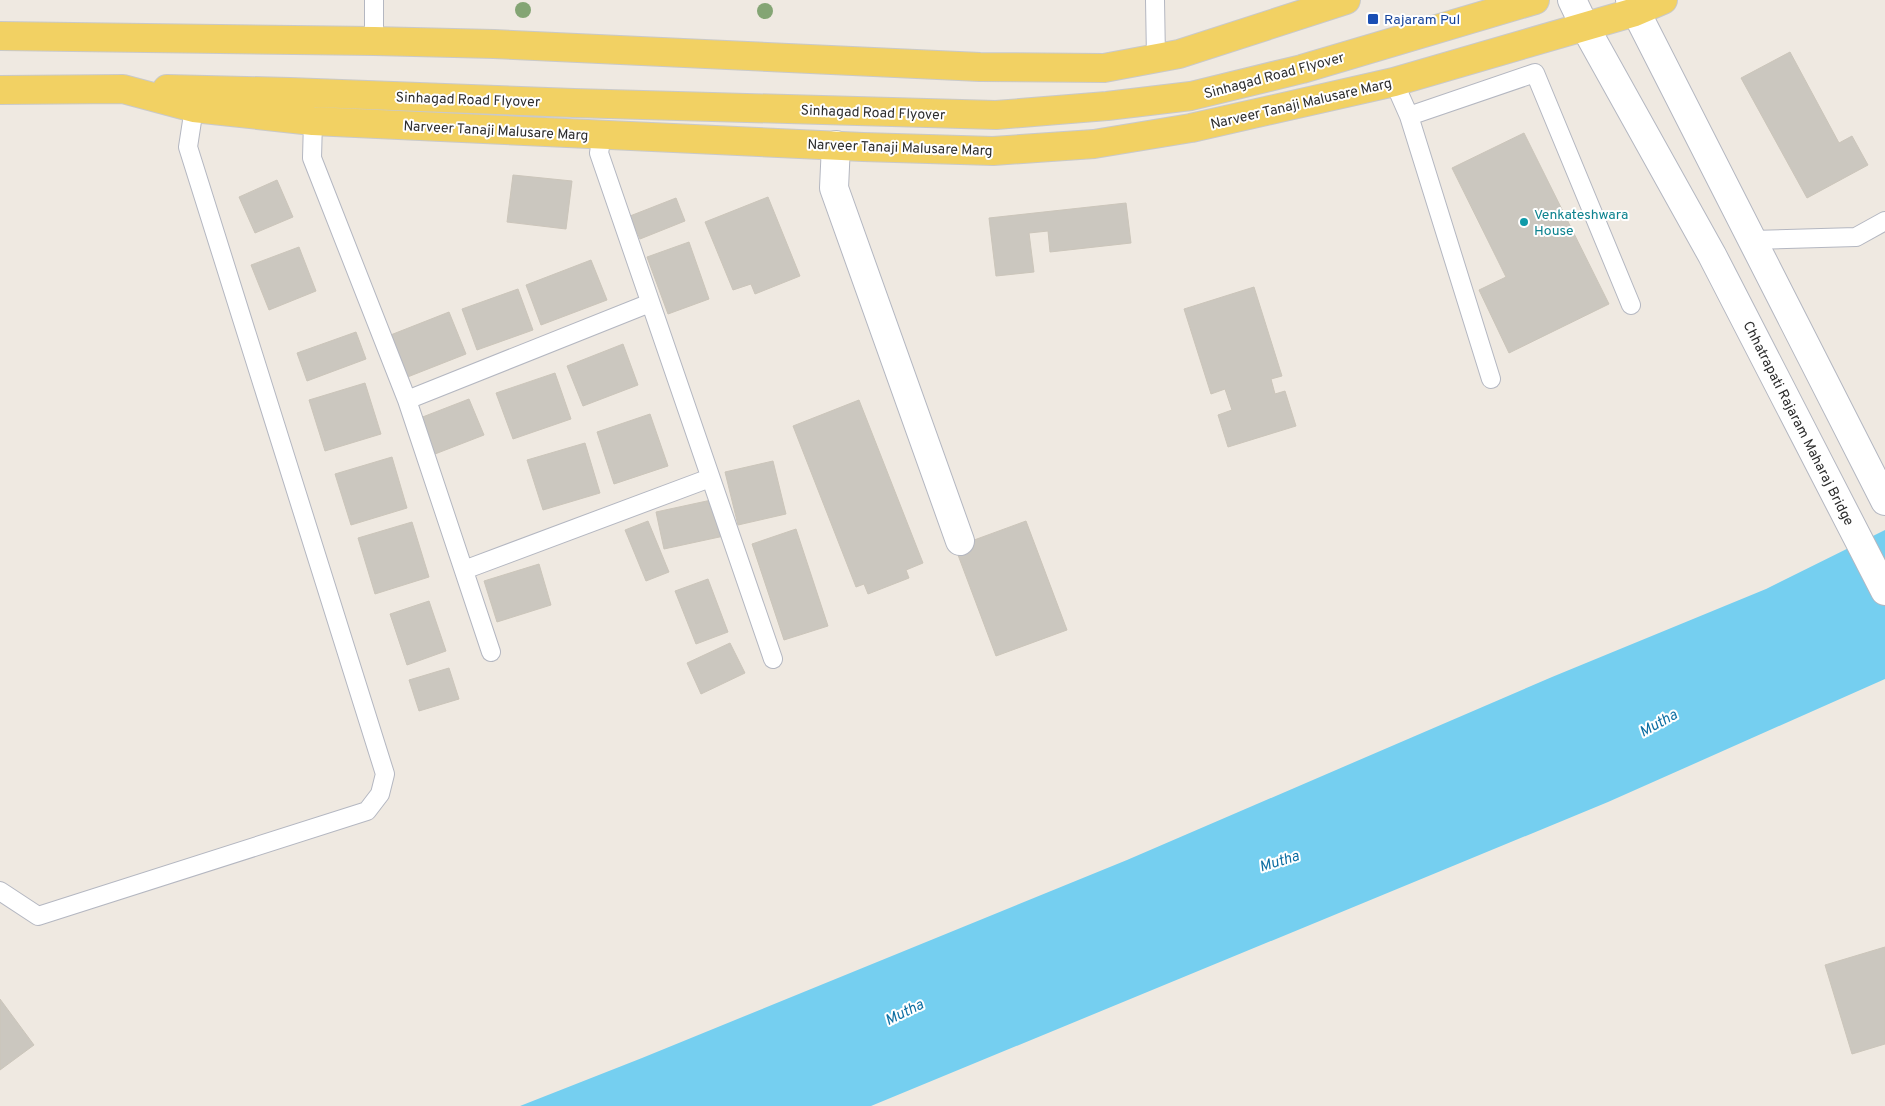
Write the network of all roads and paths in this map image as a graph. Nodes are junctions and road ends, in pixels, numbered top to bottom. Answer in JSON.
{"nodes":[{"id":1,"x":374,"y":0,"type":"edge"},
{"id":2,"x":1155,"y":0,"type":"edge"},
{"id":3,"x":1346,"y":0,"type":"edge"},
{"id":4,"x":1535,"y":0,"type":"edge"},
{"id":5,"x":1572,"y":0,"type":"edge"},
{"id":6,"x":1663,"y":0,"type":"edge"},
{"id":7,"x":1632,"y":6,"type":"edge"},
{"id":8,"x":1585,"y":27,"type":"junction"},
{"id":9,"x":0,"y":36,"type":"edge"},
{"id":10,"x":374,"y":40,"type":"junction"},
{"id":11,"x":1156,"y":58,"type":"junction"},
{"id":12,"x":1394,"y":82,"type":"junction"},
{"id":13,"x":123,"y":89,"type":"junction"},
{"id":14,"x":0,"y":90,"type":"edge"},
{"id":15,"x":194,"y":108,"type":"junction"},
{"id":16,"x":816,"y":109,"type":"joint"},
{"id":17,"x":1409,"y":116,"type":"junction"},
{"id":18,"x":313,"y":121,"type":"junction"},
{"id":19,"x":602,"y":135,"type":"junction"},
{"id":20,"x":836,"y":145,"type":"junction"},
{"id":21,"x":1885,"y":221,"type":"edge"},
{"id":22,"x":1752,"y":240,"type":"junction"},
{"id":23,"x":650,"y":302,"type":"junction"},
{"id":24,"x":1631,"y":305,"type":"dead end"},
{"id":25,"x":1492,"y":380,"type":"dead end"},
{"id":26,"x":407,"y":400,"type":"junction"},
{"id":27,"x":710,"y":478,"type":"junction"},
{"id":28,"x":1885,"y":501,"type":"edge"},
{"id":29,"x":960,"y":541,"type":"dead end"},
{"id":30,"x":464,"y":570,"type":"junction"},
{"id":31,"x":1885,"y":592,"type":"edge"},
{"id":32,"x":491,"y":652,"type":"dead end"},
{"id":33,"x":773,"y":659,"type":"dead end"},
{"id":34,"x":0,"y":891,"type":"edge"}],
"edges":[{"from":1,"to":10,"type":"lane"},
{"from":2,"to":11,"type":"lane"},
{"from":3,"to":11,"type":"main road"},
{"from":4,"to":16,"type":"main road","name":"Sinhagad Road Flyover"},
{"from":5,"to":8,"type":"main road","name":"Chhatrapati Rajaram Maharaj Bridge"},
{"from":6,"to":7,"type":"main road","name":"Narveer Tanaji Malusare Marg"},
{"from":7,"to":8,"type":"main road","name":"Narveer Tanaji Malusare Marg"},
{"from":7,"to":22,"type":"main road"},
{"from":8,"to":12,"type":"main road","name":"Narveer Tanaji Malusare Marg"},
{"from":8,"to":31,"type":"main road","name":"Chhatrapati Rajaram Maharaj Bridge"},
{"from":9,"to":10,"type":"main road"},
{"from":10,"to":11,"type":"main road"},
{"from":12,"to":17,"type":"lane"},
{"from":12,"to":20,"type":"main road","name":"Narveer Tanaji Malusare Marg"},
{"from":13,"to":14,"type":"main road","name":"Narveer Tanaji Malusare Marg"},
{"from":13,"to":15,"type":"main road","name":"Narveer Tanaji Malusare Marg"},
{"from":13,"to":16,"type":"main road","name":"Narveer Tanaji Malusare Marg"},
{"from":15,"to":18,"type":"main road","name":"Narveer Tanaji Malusare Marg"},
{"from":15,"to":34,"type":"lane"},
{"from":17,"to":24,"type":"lane"},
{"from":17,"to":25,"type":"lane"},
{"from":18,"to":19,"type":"main road","name":"Narveer Tanaji Malusare Marg"},
{"from":18,"to":26,"type":"lane"},
{"from":19,"to":20,"type":"main road","name":"Narveer Tanaji Malusare Marg"},
{"from":19,"to":23,"type":"lane"},
{"from":20,"to":29,"type":"main road"},
{"from":21,"to":22,"type":"lane"},
{"from":22,"to":28,"type":"main road"},
{"from":23,"to":26,"type":"lane"},
{"from":23,"to":27,"type":"lane"},
{"from":26,"to":30,"type":"lane"},
{"from":27,"to":30,"type":"lane"},
{"from":27,"to":33,"type":"lane"},
{"from":30,"to":32,"type":"lane"}]}
